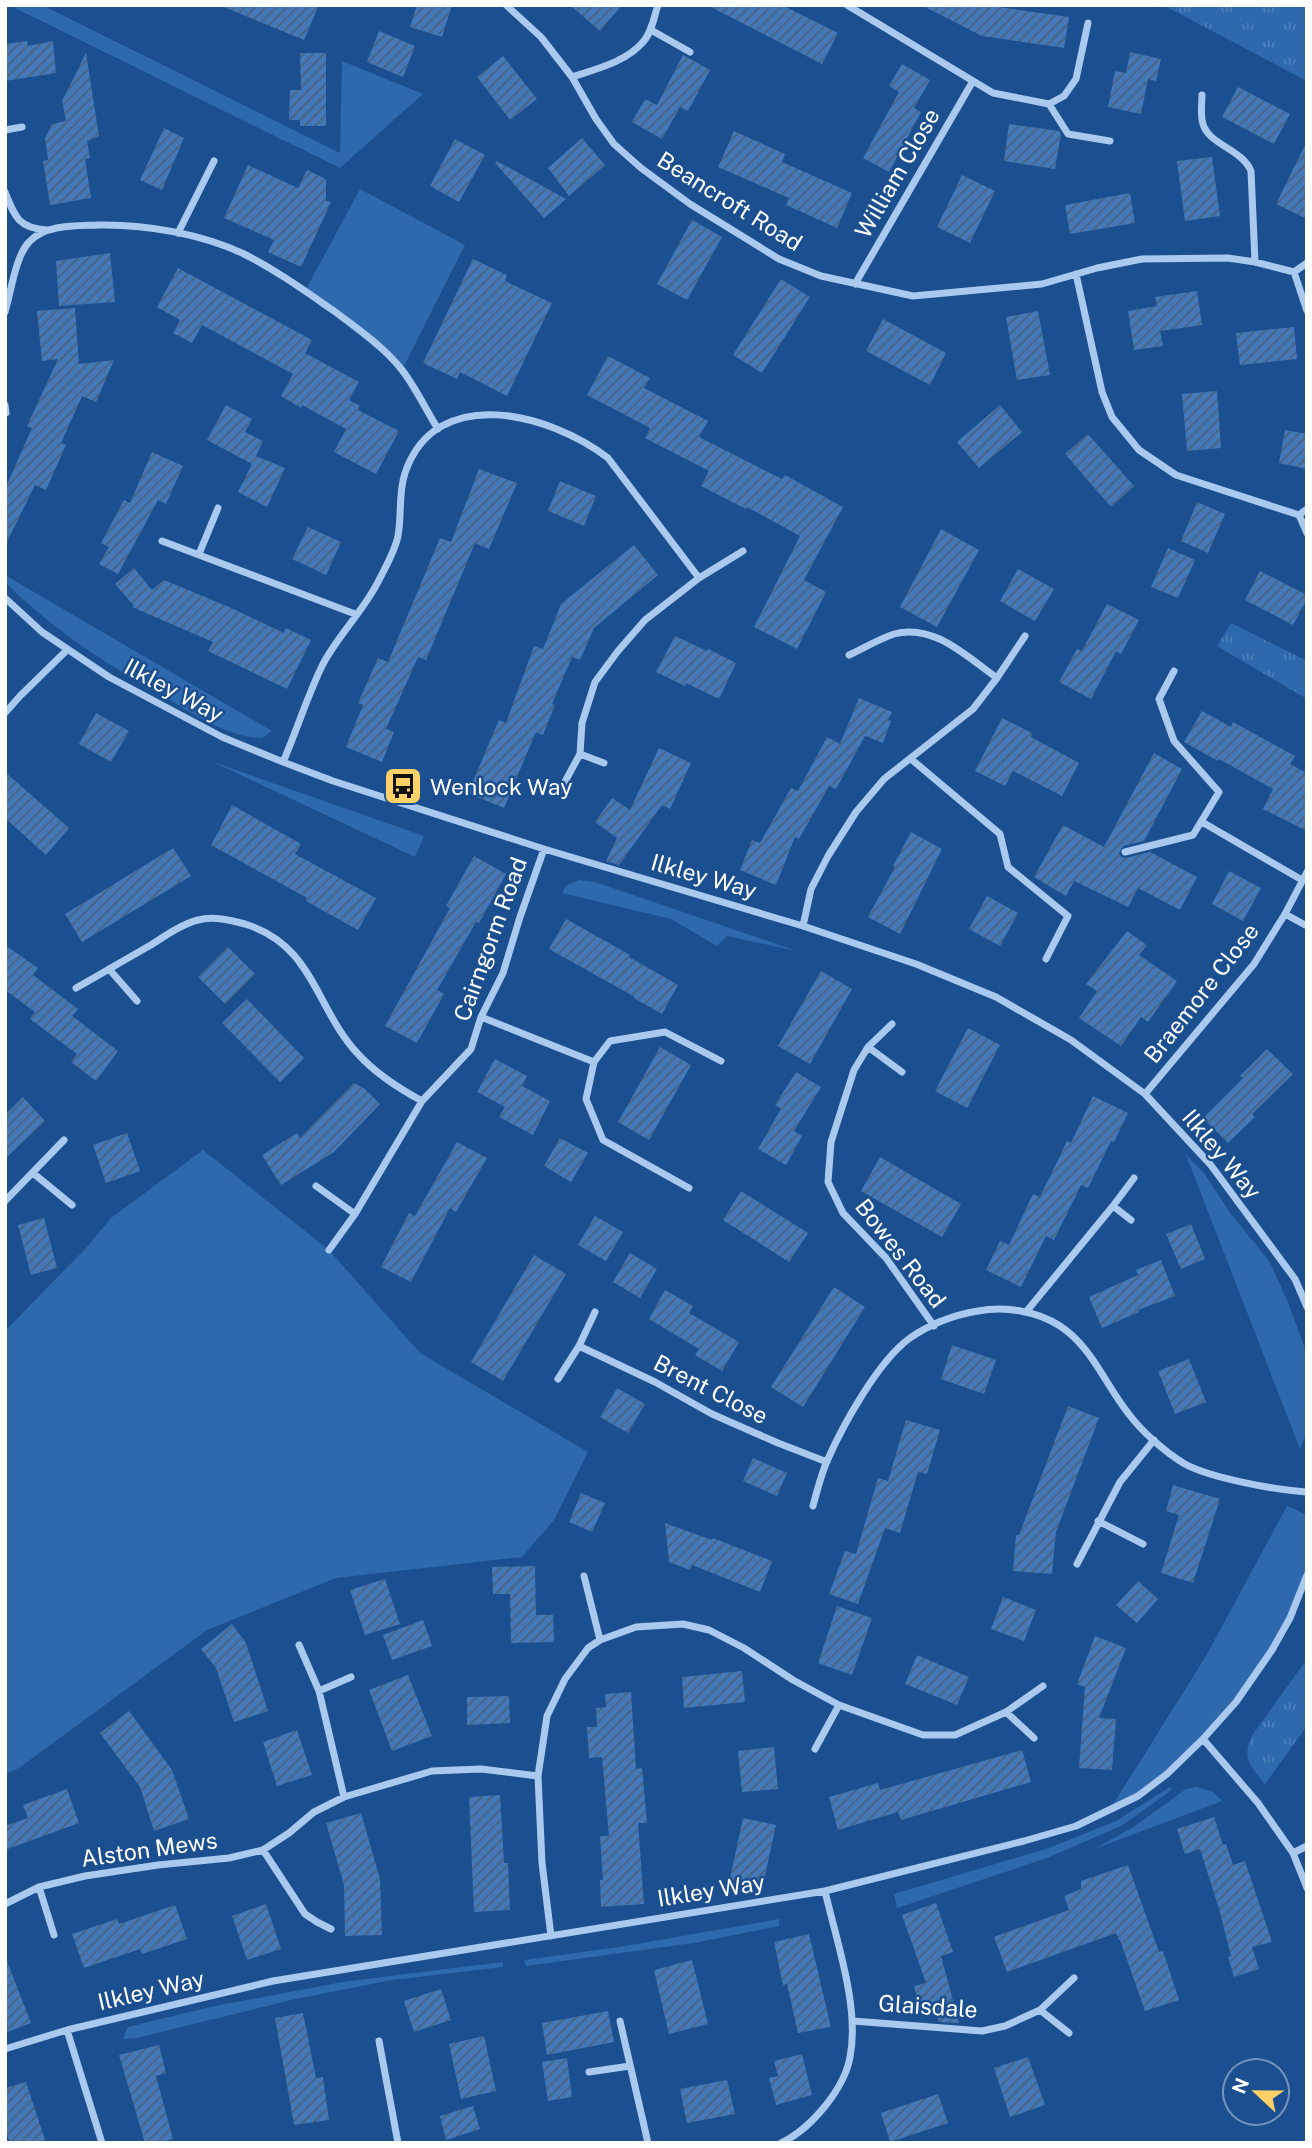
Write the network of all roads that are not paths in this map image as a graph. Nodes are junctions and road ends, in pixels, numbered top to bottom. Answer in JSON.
{"nodes":[{"id":1,"x":506,"y":5,"type":"edge"},
{"id":2,"x":658,"y":5,"type":"edge"},
{"id":3,"x":847,"y":5,"type":"edge"},
{"id":4,"x":1088,"y":23,"type":"dead end"},
{"id":5,"x":651,"y":30,"type":"junction"},
{"id":6,"x":690,"y":52,"type":"dead end"},
{"id":7,"x":572,"y":77,"type":"junction"},
{"id":8,"x":972,"y":81,"type":"junction"},
{"id":9,"x":1202,"y":95,"type":"dead end"},
{"id":10,"x":1049,"y":104,"type":"junction"},
{"id":11,"x":22,"y":127,"type":"dead end"},
{"id":12,"x":5,"y":130,"type":"edge"},
{"id":13,"x":1110,"y":141,"type":"dead end"},
{"id":14,"x":214,"y":161,"type":"dead end"},
{"id":15,"x":5,"y":192,"type":"edge"},
{"id":16,"x":48,"y":230,"type":"junction"},
{"id":17,"x":178,"y":233,"type":"junction"},
{"id":18,"x":1255,"y":262,"type":"junction"},
{"id":19,"x":1307,"y":263,"type":"edge"},
{"id":20,"x":1294,"y":272,"type":"junction"},
{"id":21,"x":1076,"y":274,"type":"junction"},
{"id":22,"x":855,"y":285,"type":"junction"},
{"id":23,"x":1307,"y":311,"type":"edge"},
{"id":24,"x":5,"y":312,"type":"edge"},
{"id":25,"x":5,"y":405,"type":"edge"},
{"id":26,"x":6,"y":414,"type":"edge"},
{"id":27,"x":438,"y":429,"type":"junction"},
{"id":28,"x":218,"y":508,"type":"dead end"},
{"id":29,"x":1307,"y":509,"type":"edge"},
{"id":30,"x":1298,"y":515,"type":"junction"},
{"id":31,"x":1307,"y":533,"type":"edge"},
{"id":32,"x":162,"y":541,"type":"dead end"},
{"id":33,"x":743,"y":551,"type":"dead end"},
{"id":34,"x":200,"y":554,"type":"junction"},
{"id":35,"x":699,"y":578,"type":"junction"},
{"id":36,"x":5,"y":598,"type":"edge"},
{"id":37,"x":355,"y":614,"type":"junction"},
{"id":38,"x":1025,"y":636,"type":"dead end"},
{"id":39,"x":66,"y":650,"type":"junction"},
{"id":40,"x":849,"y":655,"type":"dead end"},
{"id":41,"x":1174,"y":671,"type":"dead end"},
{"id":42,"x":997,"y":678,"type":"junction"},
{"id":43,"x":5,"y":713,"type":"edge"},
{"id":44,"x":580,"y":754,"type":"junction"},
{"id":45,"x":911,"y":759,"type":"junction"},
{"id":46,"x":284,"y":762,"type":"junction"},
{"id":47,"x":604,"y":763,"type":"dead end"},
{"id":48,"x":561,"y":789,"type":"dead end"},
{"id":49,"x":1202,"y":822,"type":"junction"},
{"id":50,"x":544,"y":849,"type":"junction"},
{"id":51,"x":1125,"y":852,"type":"dead end"},
{"id":52,"x":1305,"y":876,"type":"edge"},
{"id":53,"x":1284,"y":914,"type":"junction"},
{"id":54,"x":803,"y":926,"type":"junction"},
{"id":55,"x":1307,"y":926,"type":"edge"},
{"id":56,"x":1046,"y":959,"type":"dead end"},
{"id":57,"x":109,"y":970,"type":"junction"},
{"id":58,"x":76,"y":988,"type":"dead end"},
{"id":59,"x":137,"y":1002,"type":"dead end"},
{"id":60,"x":481,"y":1017,"type":"junction"},
{"id":61,"x":892,"y":1024,"type":"dead end"},
{"id":62,"x":868,"y":1046,"type":"junction"},
{"id":63,"x":721,"y":1061,"type":"dead end"},
{"id":64,"x":594,"y":1062,"type":"junction"},
{"id":65,"x":902,"y":1072,"type":"dead end"},
{"id":66,"x":1145,"y":1094,"type":"junction"},
{"id":67,"x":422,"y":1101,"type":"junction"},
{"id":68,"x":64,"y":1140,"type":"dead end"},
{"id":69,"x":33,"y":1173,"type":"junction"},
{"id":70,"x":1134,"y":1178,"type":"dead end"},
{"id":71,"x":316,"y":1186,"type":"dead end"},
{"id":72,"x":689,"y":1188,"type":"dead end"},
{"id":73,"x":5,"y":1200,"type":"edge"},
{"id":74,"x":72,"y":1205,"type":"dead end"},
{"id":75,"x":1113,"y":1206,"type":"junction"},
{"id":76,"x":355,"y":1214,"type":"junction"},
{"id":77,"x":1131,"y":1220,"type":"dead end"},
{"id":78,"x":329,"y":1250,"type":"dead end"},
{"id":79,"x":1307,"y":1307,"type":"edge"},
{"id":80,"x":1026,"y":1311,"type":"junction"},
{"id":81,"x":595,"y":1312,"type":"dead end"},
{"id":82,"x":933,"y":1326,"type":"junction"},
{"id":83,"x":579,"y":1346,"type":"junction"},
{"id":84,"x":558,"y":1379,"type":"dead end"},
{"id":85,"x":1154,"y":1440,"type":"junction"},
{"id":86,"x":827,"y":1462,"type":"junction"},
{"id":87,"x":1307,"y":1492,"type":"edge"},
{"id":88,"x":813,"y":1506,"type":"dead end"},
{"id":89,"x":1098,"y":1521,"type":"junction"},
{"id":90,"x":1143,"y":1544,"type":"dead end"},
{"id":91,"x":1077,"y":1564,"type":"dead end"},
{"id":92,"x":1307,"y":1575,"type":"edge"},
{"id":93,"x":584,"y":1576,"type":"dead end"},
{"id":94,"x":600,"y":1640,"type":"junction"},
{"id":95,"x":299,"y":1645,"type":"dead end"},
{"id":96,"x":351,"y":1678,"type":"dead end"},
{"id":97,"x":1043,"y":1686,"type":"dead end"},
{"id":98,"x":318,"y":1691,"type":"junction"},
{"id":99,"x":839,"y":1705,"type":"junction"},
{"id":100,"x":1006,"y":1712,"type":"junction"},
{"id":101,"x":1034,"y":1738,"type":"dead end"},
{"id":102,"x":1203,"y":1739,"type":"junction"},
{"id":103,"x":815,"y":1749,"type":"dead end"},
{"id":104,"x":538,"y":1776,"type":"junction"},
{"id":105,"x":344,"y":1797,"type":"junction"},
{"id":106,"x":1307,"y":1846,"type":"edge"},
{"id":107,"x":264,"y":1850,"type":"junction"},
{"id":108,"x":1293,"y":1853,"type":"junction"},
{"id":109,"x":39,"y":1887,"type":"junction"},
{"id":110,"x":1307,"y":1888,"type":"edge"},
{"id":111,"x":825,"y":1891,"type":"junction"},
{"id":112,"x":5,"y":1904,"type":"edge"},
{"id":113,"x":331,"y":1929,"type":"dead end"},
{"id":114,"x":54,"y":1935,"type":"dead end"},
{"id":115,"x":551,"y":1936,"type":"junction"},
{"id":116,"x":1074,"y":1978,"type":"dead end"},
{"id":117,"x":1040,"y":2010,"type":"junction"},
{"id":118,"x":620,"y":2021,"type":"dead end"},
{"id":119,"x":853,"y":2021,"type":"junction"},
{"id":120,"x":67,"y":2030,"type":"junction"},
{"id":121,"x":1069,"y":2033,"type":"dead end"},
{"id":122,"x":379,"y":2041,"type":"dead end"},
{"id":123,"x":5,"y":2049,"type":"edge"},
{"id":124,"x":630,"y":2066,"type":"junction"},
{"id":125,"x":589,"y":2072,"type":"dead end"},
{"id":126,"x":102,"y":2143,"type":"edge"},
{"id":127,"x":397,"y":2143,"type":"edge"},
{"id":128,"x":649,"y":2143,"type":"edge"},
{"id":129,"x":781,"y":2143,"type":"edge"}],
"edges":[{"from":1,"to":7,"type":"street","name":"Beancroft Road"},
{"from":2,"to":5,"type":"street"},
{"from":3,"to":8,"type":"street"},
{"from":4,"to":10,"type":"street"},
{"from":5,"to":6,"type":"street"},
{"from":5,"to":7,"type":"street"},
{"from":7,"to":22,"type":"street","name":"Beancroft Road"},
{"from":8,"to":10,"type":"street"},
{"from":8,"to":22,"type":"street","name":"William Close"},
{"from":9,"to":18,"type":"street"},
{"from":10,"to":13,"type":"street"},
{"from":11,"to":12,"type":"street"},
{"from":14,"to":17,"type":"street"},
{"from":15,"to":16,"type":"street"},
{"from":16,"to":17,"type":"street"},
{"from":16,"to":24,"type":"street"},
{"from":17,"to":27,"type":"street"},
{"from":18,"to":20,"type":"street","name":"Beancroft Road"},
{"from":18,"to":21,"type":"street","name":"Beancroft Road"},
{"from":19,"to":20,"type":"street"},
{"from":20,"to":23,"type":"street"},
{"from":21,"to":22,"type":"street","name":"Beancroft Road"},
{"from":21,"to":30,"type":"street"},
{"from":25,"to":26,"type":"street"},
{"from":27,"to":35,"type":"street"},
{"from":27,"to":37,"type":"street"},
{"from":28,"to":34,"type":"street"},
{"from":29,"to":30,"type":"street"},
{"from":30,"to":31,"type":"street"},
{"from":32,"to":34,"type":"street"},
{"from":33,"to":35,"type":"street"},
{"from":34,"to":37,"type":"street"},
{"from":35,"to":44,"type":"street"},
{"from":36,"to":39,"type":"street","name":"Ilkley Way"},
{"from":37,"to":46,"type":"street"},
{"from":38,"to":42,"type":"street"},
{"from":39,"to":43,"type":"street"},
{"from":39,"to":46,"type":"street","name":"Ilkley Way"},
{"from":40,"to":42,"type":"street"},
{"from":41,"to":49,"type":"street"},
{"from":42,"to":45,"type":"street"},
{"from":44,"to":47,"type":"street"},
{"from":44,"to":48,"type":"street"},
{"from":45,"to":54,"type":"street"},
{"from":45,"to":56,"type":"street"},
{"from":46,"to":50,"type":"street","name":"Ilkley Way"},
{"from":49,"to":51,"type":"street"},
{"from":49,"to":52,"type":"street","name":"Braemore Close"},
{"from":50,"to":54,"type":"street","name":"Ilkley Way"},
{"from":50,"to":60,"type":"street","name":"Cairngorm Road"},
{"from":52,"to":53,"type":"street","name":"Braemore Close"},
{"from":53,"to":55,"type":"street","name":"Braemore Close"},
{"from":53,"to":66,"type":"street","name":"Braemore Close"},
{"from":54,"to":66,"type":"street","name":"Ilkley Way"},
{"from":57,"to":58,"type":"street"},
{"from":57,"to":59,"type":"street"},
{"from":57,"to":67,"type":"street"},
{"from":60,"to":64,"type":"street"},
{"from":60,"to":67,"type":"street","name":"Cairngorm Road"},
{"from":61,"to":62,"type":"street","name":"Bowes Road"},
{"from":62,"to":65,"type":"street"},
{"from":62,"to":82,"type":"street","name":"Bowes Road"},
{"from":63,"to":64,"type":"street"},
{"from":64,"to":72,"type":"street"},
{"from":66,"to":79,"type":"street","name":"Ilkley Way"},
{"from":67,"to":76,"type":"street","name":"Cairngorm Road"},
{"from":68,"to":69,"type":"street"},
{"from":69,"to":73,"type":"street"},
{"from":69,"to":74,"type":"street"},
{"from":70,"to":75,"type":"street"},
{"from":71,"to":76,"type":"street"},
{"from":75,"to":77,"type":"street"},
{"from":75,"to":80,"type":"street"},
{"from":76,"to":78,"type":"street","name":"Cairngorm Road"},
{"from":80,"to":82,"type":"street"},
{"from":80,"to":85,"type":"street"},
{"from":81,"to":83,"type":"street"},
{"from":82,"to":86,"type":"street"},
{"from":83,"to":84,"type":"street"},
{"from":83,"to":86,"type":"street","name":"Brent Close"},
{"from":85,"to":87,"type":"street"},
{"from":85,"to":89,"type":"street"},
{"from":86,"to":88,"type":"street"},
{"from":89,"to":90,"type":"street"},
{"from":89,"to":91,"type":"street"},
{"from":92,"to":102,"type":"street","name":"Ilkley Way"},
{"from":93,"to":94,"type":"street"},
{"from":94,"to":99,"type":"street"},
{"from":94,"to":104,"type":"street"},
{"from":95,"to":98,"type":"street"},
{"from":96,"to":98,"type":"street"},
{"from":97,"to":100,"type":"street"},
{"from":98,"to":105,"type":"street"},
{"from":99,"to":100,"type":"street"},
{"from":99,"to":103,"type":"street"},
{"from":100,"to":101,"type":"street"},
{"from":102,"to":108,"type":"street"},
{"from":102,"to":111,"type":"street","name":"Ilkley Way"},
{"from":104,"to":105,"type":"street","name":"Alston Mews"},
{"from":104,"to":115,"type":"street"},
{"from":105,"to":107,"type":"street","name":"Alston Mews"},
{"from":106,"to":108,"type":"street"},
{"from":107,"to":109,"type":"street","name":"Alston Mews"},
{"from":107,"to":113,"type":"street"},
{"from":108,"to":110,"type":"street"},
{"from":109,"to":112,"type":"street","name":"Alston Mews"},
{"from":109,"to":114,"type":"street"},
{"from":111,"to":115,"type":"street","name":"Ilkley Way"},
{"from":111,"to":119,"type":"street","name":"Glaisdale"},
{"from":115,"to":120,"type":"street","name":"Ilkley Way"},
{"from":116,"to":117,"type":"street","name":"Glaisdale"},
{"from":117,"to":119,"type":"street","name":"Glaisdale"},
{"from":117,"to":121,"type":"street"},
{"from":118,"to":124,"type":"street"},
{"from":119,"to":129,"type":"street","name":"Glaisdale"},
{"from":120,"to":123,"type":"street","name":"Ilkley Way"},
{"from":120,"to":126,"type":"street"},
{"from":122,"to":127,"type":"street"},
{"from":124,"to":125,"type":"street"},
{"from":124,"to":128,"type":"street"}]}
